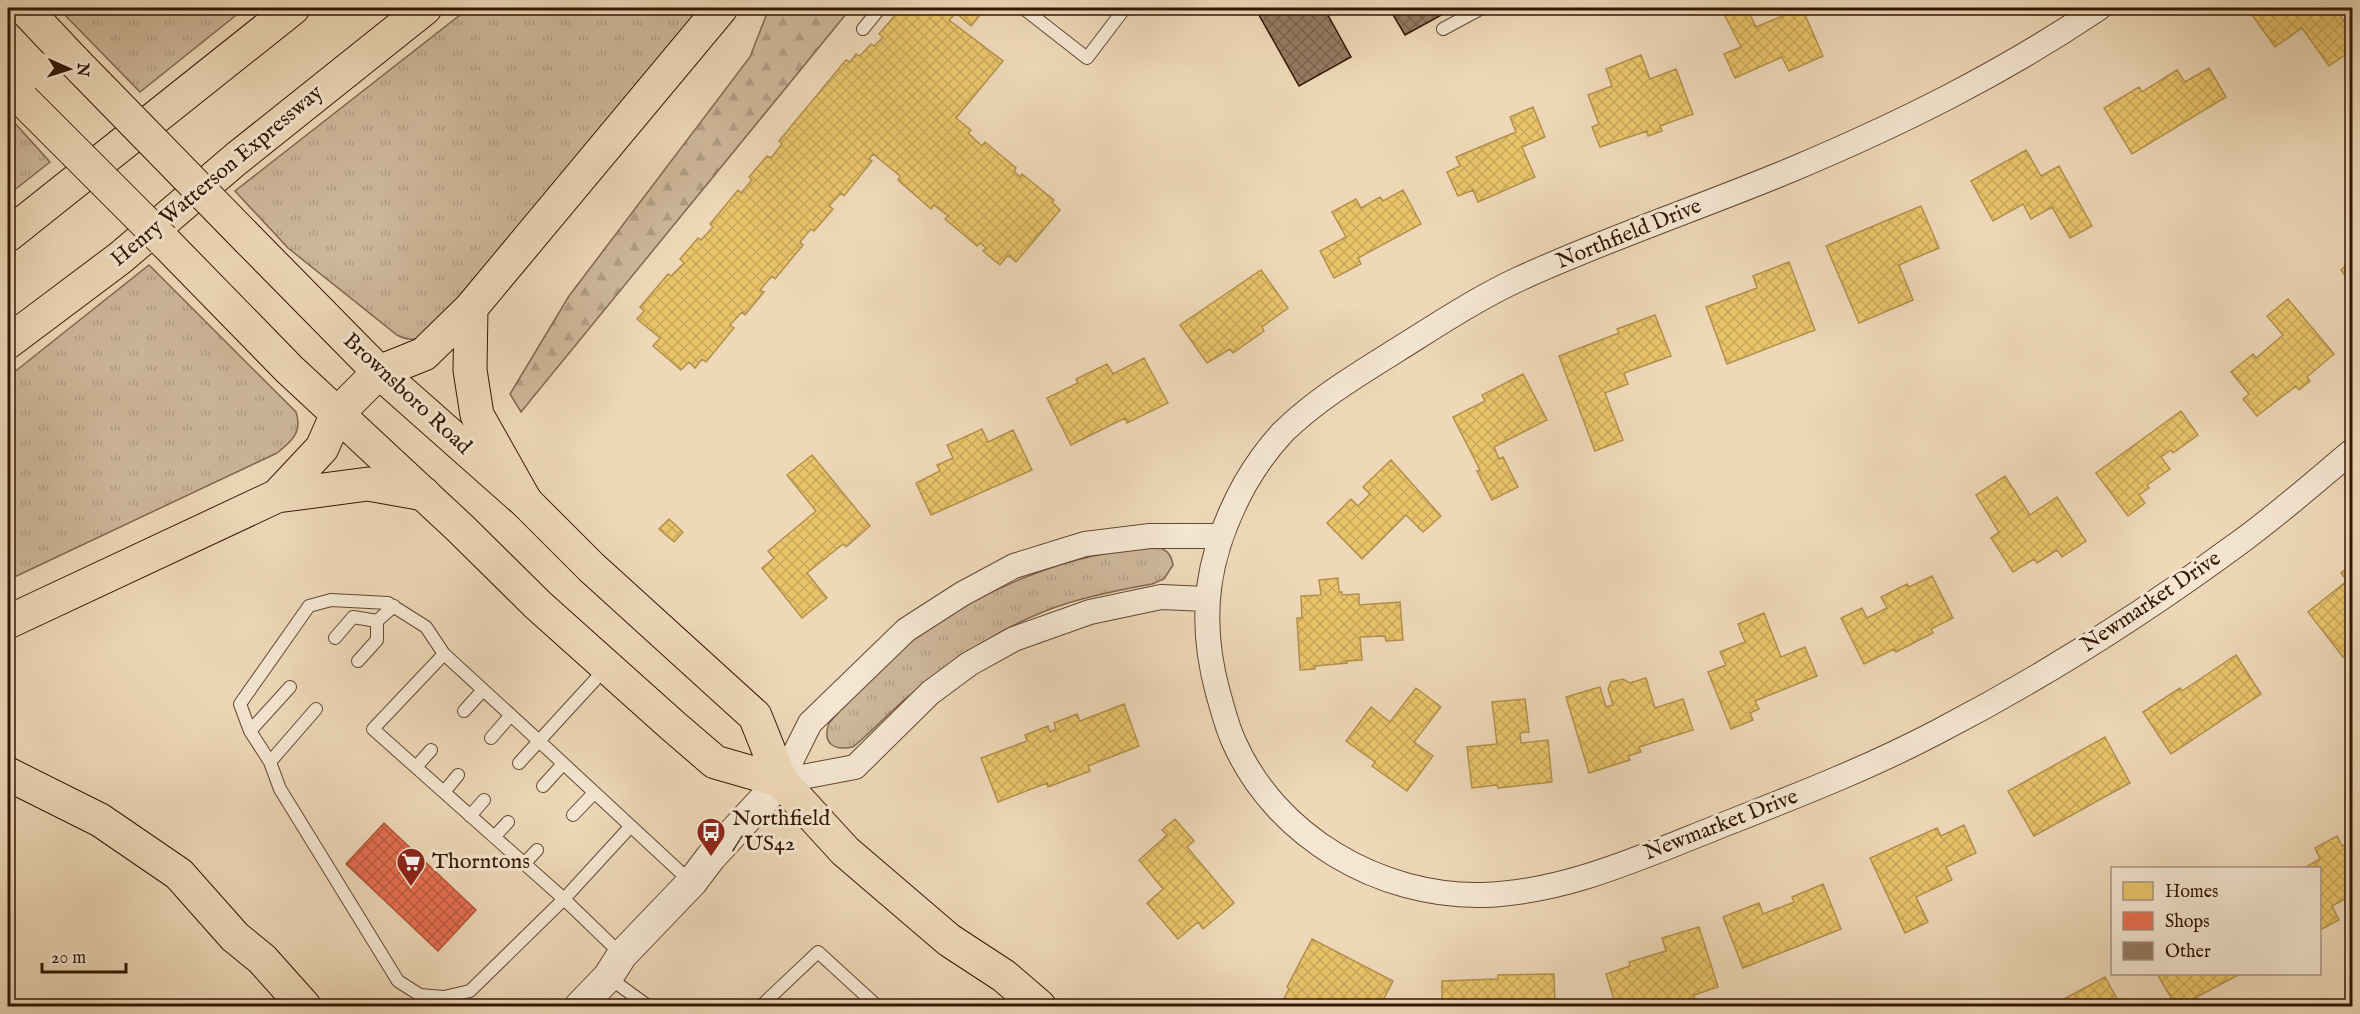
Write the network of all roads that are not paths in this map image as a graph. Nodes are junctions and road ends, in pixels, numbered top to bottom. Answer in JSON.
{"nodes":[{"id":1,"x":24,"y":8,"type":"edge"},
{"id":2,"x":293,"y":8,"type":"edge"},
{"id":3,"x":425,"y":8,"type":"edge"},
{"id":4,"x":721,"y":8,"type":"edge"},
{"id":5,"x":880,"y":8,"type":"edge"},
{"id":6,"x":1023,"y":8,"type":"edge"},
{"id":7,"x":1125,"y":8,"type":"edge"},
{"id":8,"x":1482,"y":8,"type":"edge"},
{"id":9,"x":2098,"y":8,"type":"edge"},
{"id":10,"x":862,"y":29,"type":"dead end"},
{"id":11,"x":1443,"y":29,"type":"dead end"},
{"id":12,"x":15,"y":92,"type":"edge"},
{"id":13,"x":8,"y":235,"type":"edge"},
{"id":14,"x":471,"y":308,"type":"junction"},
{"id":15,"x":8,"y":342,"type":"edge"},
{"id":16,"x":379,"y":372,"type":"junction"},
{"id":17,"x":337,"y":414,"type":"junction"},
{"id":18,"x":2352,"y":451,"type":"edge"},
{"id":19,"x":424,"y":494,"type":"junction"},
{"id":20,"x":277,"y":496,"type":"junction"},
{"id":21,"x":526,"y":502,"type":"junction"},
{"id":22,"x":1219,"y":536,"type":"junction"},
{"id":23,"x":1212,"y":566,"type":"joint"},
{"id":24,"x":1206,"y":599,"type":"junction"},
{"id":25,"x":394,"y":606,"type":"junction"},
{"id":26,"x":377,"y":621,"type":"junction"},
{"id":27,"x":8,"y":622,"type":"edge"},
{"id":28,"x":335,"y":638,"type":"dead end"},
{"id":29,"x":444,"y":654,"type":"junction"},
{"id":30,"x":358,"y":661,"type":"dead end"},
{"id":31,"x":606,"y":667,"type":"junction"},
{"id":32,"x":290,"y":687,"type":"dead end"},
{"id":33,"x":483,"y":690,"type":"junction"},
{"id":34,"x":316,"y":710,"type":"dead end"},
{"id":35,"x":464,"y":711,"type":"dead end"},
{"id":36,"x":511,"y":715,"type":"junction"},
{"id":37,"x":250,"y":731,"type":"junction"},
{"id":38,"x":491,"y":738,"type":"dead end"},
{"id":39,"x":538,"y":741,"type":"junction"},
{"id":40,"x":431,"y":750,"type":"dead end"},
{"id":41,"x":270,"y":762,"type":"junction"},
{"id":42,"x":519,"y":763,"type":"dead end"},
{"id":43,"x":563,"y":764,"type":"junction"},
{"id":44,"x":416,"y":767,"type":"junction"},
{"id":45,"x":8,"y":774,"type":"edge"},
{"id":46,"x":458,"y":775,"type":"dead end"},
{"id":47,"x":780,"y":781,"type":"junction"},
{"id":48,"x":543,"y":786,"type":"dead end"},
{"id":49,"x":444,"y":792,"type":"junction"},
{"id":50,"x":594,"y":793,"type":"junction"},
{"id":51,"x":484,"y":800,"type":"dead end"},
{"id":52,"x":573,"y":814,"type":"dead end"},
{"id":53,"x":470,"y":816,"type":"junction"},
{"id":54,"x":508,"y":822,"type":"dead end"},
{"id":55,"x":630,"y":827,"type":"junction"},
{"id":56,"x":494,"y":837,"type":"junction"},
{"id":57,"x":537,"y":850,"type":"dead end"},
{"id":58,"x":524,"y":864,"type":"junction"},
{"id":59,"x":692,"y":882,"type":"junction"},
{"id":60,"x":564,"y":899,"type":"junction"},
{"id":61,"x":615,"y":966,"type":"junction"},
{"id":62,"x":304,"y":1006,"type":"edge"},
{"id":63,"x":580,"y":1006,"type":"edge"},
{"id":64,"x":648,"y":1006,"type":"edge"},
{"id":65,"x":761,"y":1006,"type":"edge"},
{"id":66,"x":877,"y":1006,"type":"edge"},
{"id":67,"x":1039,"y":1006,"type":"edge"}],
"edges":[{"from":1,"to":16,"type":"main road","name":"Brownsboro Road","bridge":true},
{"from":2,"to":13,"type":"main road"},
{"from":3,"to":15,"type":"main road","name":"Henry Watterson Expressway"},
{"from":4,"to":14,"type":"main road"},
{"from":5,"to":10,"type":"lane"},
{"from":6,"to":7,"type":"lane"},
{"from":8,"to":11,"type":"lane"},
{"from":9,"to":22,"type":"street","name":"Northfield Drive"},
{"from":12,"to":17,"type":"main road","bridge":true},
{"from":14,"to":16,"type":"main road"},
{"from":14,"to":21,"type":"main road"},
{"from":16,"to":17,"type":"main road"},
{"from":16,"to":21,"type":"main road","name":"Brownsboro Road"},
{"from":17,"to":19,"type":"main road"},
{"from":17,"to":20,"type":"main road"},
{"from":18,"to":24,"type":"street","name":"Newmarket Drive"},
{"from":19,"to":20,"type":"main road"},
{"from":19,"to":31,"type":"main road"},
{"from":20,"to":27,"type":"main road"},
{"from":21,"to":47,"type":"main road","name":"Brownsboro Road"},
{"from":22,"to":23,"type":"street","name":"Northfield Drive"},
{"from":22,"to":47,"type":"street"},
{"from":23,"to":24,"type":"street","name":"Newmarket Drive"},
{"from":24,"to":47,"type":"street"},
{"from":25,"to":26,"type":"lane"},
{"from":25,"to":29,"type":"lane"},
{"from":25,"to":37,"type":"lane"},
{"from":26,"to":28,"type":"lane"},
{"from":26,"to":30,"type":"lane"},
{"from":29,"to":33,"type":"lane"},
{"from":29,"to":44,"type":"lane"},
{"from":31,"to":39,"type":"lane"},
{"from":31,"to":47,"type":"main road"},
{"from":32,"to":37,"type":"lane"},
{"from":33,"to":35,"type":"lane"},
{"from":33,"to":36,"type":"lane"},
{"from":34,"to":41,"type":"lane"},
{"from":36,"to":38,"type":"lane"},
{"from":36,"to":39,"type":"lane"},
{"from":37,"to":41,"type":"lane"},
{"from":39,"to":42,"type":"lane"},
{"from":39,"to":43,"type":"lane"},
{"from":40,"to":44,"type":"lane"},
{"from":41,"to":60,"type":"lane"},
{"from":43,"to":48,"type":"lane"},
{"from":43,"to":50,"type":"lane"},
{"from":44,"to":49,"type":"lane"},
{"from":45,"to":62,"type":"main road"},
{"from":46,"to":49,"type":"lane"},
{"from":47,"to":59,"type":"street"},
{"from":47,"to":67,"type":"main road"},
{"from":49,"to":53,"type":"lane"},
{"from":50,"to":52,"type":"lane"},
{"from":50,"to":55,"type":"lane"},
{"from":51,"to":53,"type":"lane"},
{"from":53,"to":56,"type":"lane"},
{"from":54,"to":56,"type":"lane"},
{"from":55,"to":59,"type":"lane"},
{"from":55,"to":60,"type":"lane"},
{"from":56,"to":58,"type":"lane"},
{"from":57,"to":58,"type":"lane"},
{"from":58,"to":60,"type":"lane"},
{"from":59,"to":61,"type":"street"},
{"from":60,"to":61,"type":"lane"},
{"from":61,"to":63,"type":"street"},
{"from":61,"to":64,"type":"lane"},
{"from":65,"to":66,"type":"lane"}]}
